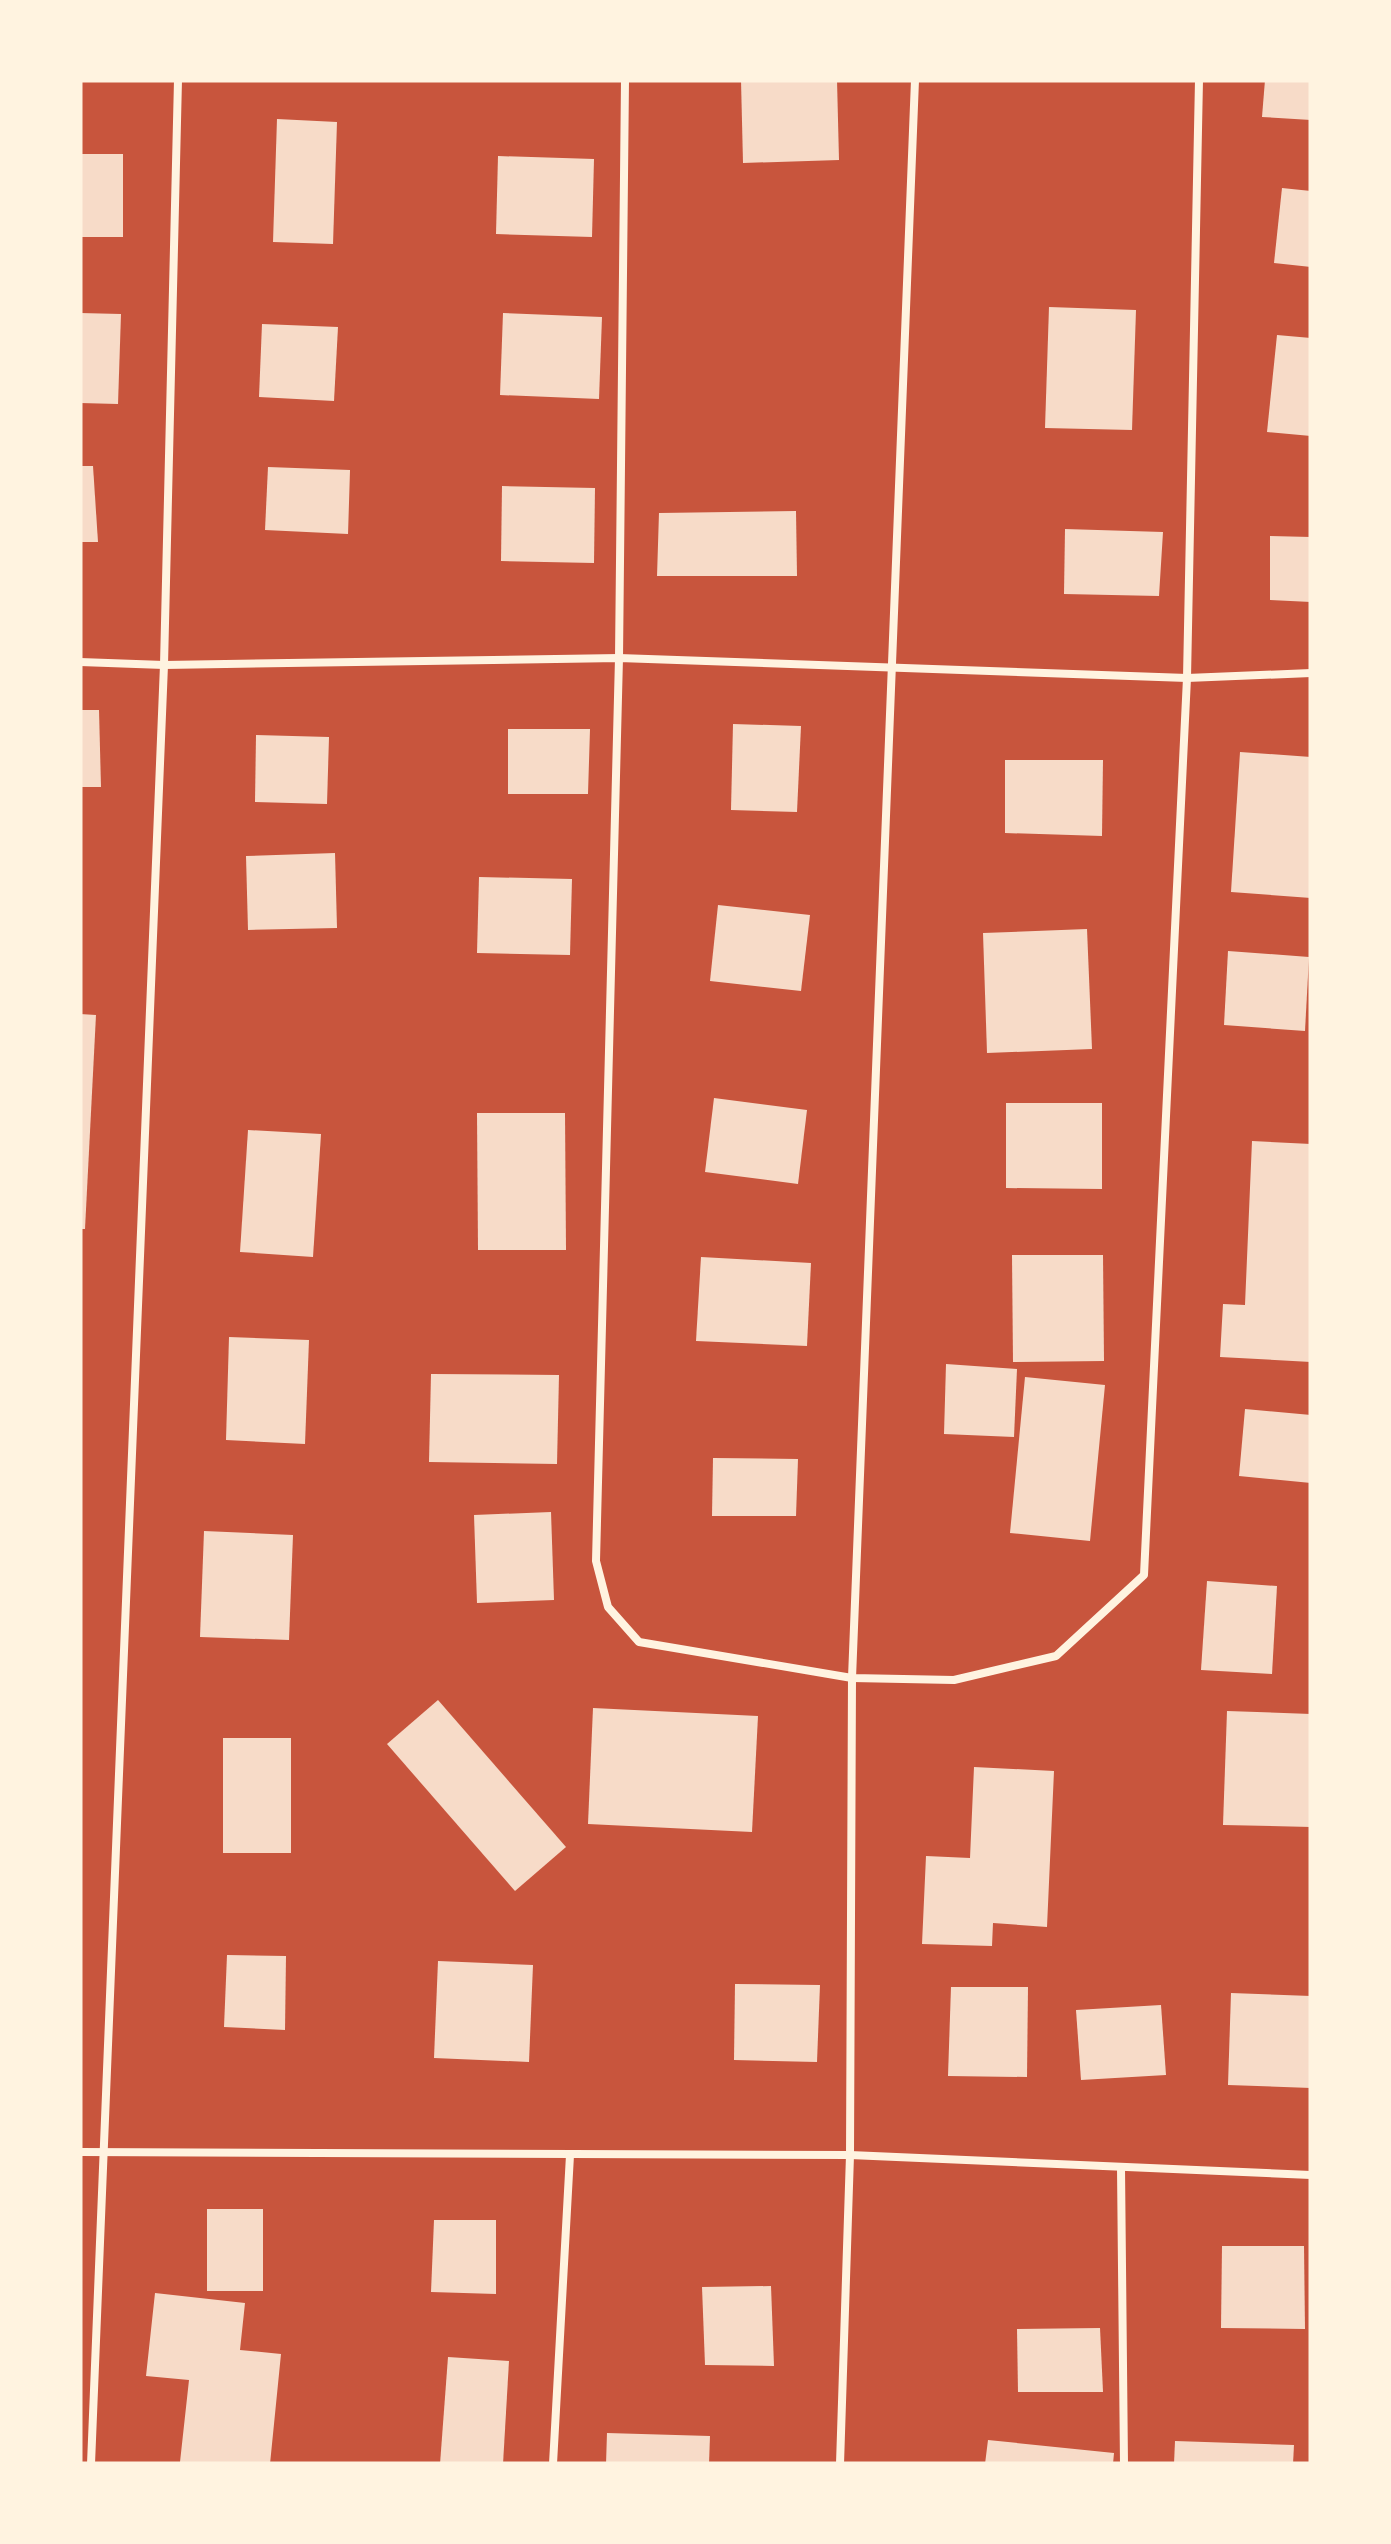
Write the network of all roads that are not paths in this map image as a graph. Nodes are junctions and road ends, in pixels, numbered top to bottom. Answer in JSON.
{"nodes":[{"id":1,"x":178,"y":80,"type":"edge"},
{"id":2,"x":625,"y":80,"type":"edge"},
{"id":3,"x":915,"y":80,"type":"edge"},
{"id":4,"x":1199,"y":80,"type":"edge"},
{"id":5,"x":619,"y":658,"type":"junction"},
{"id":6,"x":80,"y":662,"type":"edge"},
{"id":7,"x":164,"y":666,"type":"junction"},
{"id":8,"x":894,"y":668,"type":"junction"},
{"id":9,"x":1311,"y":673,"type":"edge"},
{"id":10,"x":1187,"y":678,"type":"junction"},
{"id":11,"x":852,"y":1678,"type":"junction"},
{"id":12,"x":80,"y":2152,"type":"edge"},
{"id":13,"x":102,"y":2152,"type":"junction"},
{"id":14,"x":570,"y":2155,"type":"junction"},
{"id":15,"x":850,"y":2155,"type":"junction"},
{"id":16,"x":1121,"y":2168,"type":"junction"},
{"id":17,"x":1311,"y":2175,"type":"edge"},
{"id":18,"x":92,"y":2464,"type":"edge"},
{"id":19,"x":552,"y":2464,"type":"edge"},
{"id":20,"x":840,"y":2464,"type":"edge"},
{"id":21,"x":1124,"y":2464,"type":"edge"}],
"edges":[{"from":1,"to":7,"type":"lane"},
{"from":2,"to":5,"type":"lane"},
{"from":3,"to":8,"type":"lane"},
{"from":4,"to":10,"type":"lane"},
{"from":5,"to":7,"type":"lane"},
{"from":5,"to":8,"type":"lane"},
{"from":5,"to":11,"type":"lane"},
{"from":6,"to":7,"type":"lane"},
{"from":7,"to":13,"type":"lane"},
{"from":8,"to":10,"type":"lane"},
{"from":8,"to":11,"type":"lane"},
{"from":9,"to":10,"type":"lane"},
{"from":10,"to":11,"type":"lane"},
{"from":11,"to":15,"type":"lane"},
{"from":12,"to":13,"type":"lane"},
{"from":13,"to":14,"type":"lane"},
{"from":13,"to":18,"type":"lane"},
{"from":14,"to":15,"type":"lane"},
{"from":14,"to":19,"type":"lane"},
{"from":15,"to":16,"type":"lane"},
{"from":15,"to":20,"type":"lane"},
{"from":16,"to":17,"type":"lane"},
{"from":16,"to":21,"type":"lane"}]}
